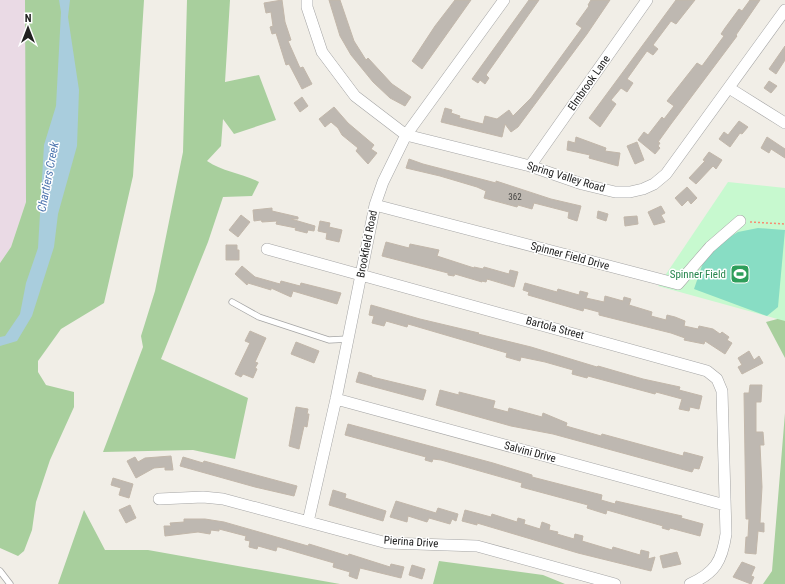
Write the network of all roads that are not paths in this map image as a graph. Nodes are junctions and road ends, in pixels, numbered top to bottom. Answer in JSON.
{"nodes":[{"id":1,"x":307,"y":0,"type":"edge"},
{"id":2,"x":504,"y":0,"type":"edge"},
{"id":3,"x":647,"y":0,"type":"edge"},
{"id":4,"x":785,"y":10,"type":"edge"},
{"id":5,"x":729,"y":88,"type":"junction"},
{"id":6,"x":785,"y":123,"type":"edge"},
{"id":7,"x":406,"y":135,"type":"junction"},
{"id":8,"x":530,"y":166,"type":"junction"},
{"id":9,"x":375,"y":205,"type":"junction"},
{"id":10,"x":740,"y":221,"type":"road end"},
{"id":11,"x":267,"y":249,"type":"dead end"},
{"id":12,"x":361,"y":275,"type":"junction"},
{"id":13,"x":232,"y":302,"type":"dead end"},
{"id":14,"x":348,"y":339,"type":"junction"},
{"id":15,"x":336,"y":398,"type":"junction"},
{"id":16,"x":159,"y":499,"type":"dead end"},
{"id":17,"x":725,"y":505,"type":"junction"},
{"id":18,"x":308,"y":522,"type":"junction"},
{"id":19,"x":0,"y":571,"type":"edge"},
{"id":20,"x":10,"y":584,"type":"edge"},
{"id":21,"x":614,"y":584,"type":"edge"},
{"id":22,"x":690,"y":584,"type":"edge"}],
"edges":[{"from":1,"to":7,"type":"street"},
{"from":2,"to":7,"type":"street","name":"Brookfield Road"},
{"from":3,"to":8,"type":"street","name":"Elmbrook Lane"},
{"from":4,"to":5,"type":"street","name":"Spring Valley Road"},
{"from":5,"to":6,"type":"street"},
{"from":5,"to":8,"type":"street","name":"Spring Valley Road"},
{"from":7,"to":8,"type":"street","name":"Spring Valley Road"},
{"from":7,"to":9,"type":"street","name":"Brookfield Road"},
{"from":9,"to":10,"type":"street","name":"Spinner Field Drive"},
{"from":9,"to":12,"type":"street","name":"Brookfield Road"},
{"from":11,"to":12,"type":"street","name":"Bartola Street"},
{"from":12,"to":14,"type":"street","name":"Brookfield Road"},
{"from":12,"to":17,"type":"street","name":"Bartola Street"},
{"from":13,"to":14,"type":"lane"},
{"from":14,"to":15,"type":"street","name":"Brookfield Road"},
{"from":15,"to":17,"type":"street","name":"Salvini Drive"},
{"from":15,"to":18,"type":"street","name":"Brookfield Road"},
{"from":16,"to":18,"type":"street","name":"Pierina Drive"},
{"from":17,"to":22,"type":"street"},
{"from":18,"to":21,"type":"street","name":"Pierina Drive"},
{"from":19,"to":20,"type":"lane"}]}
